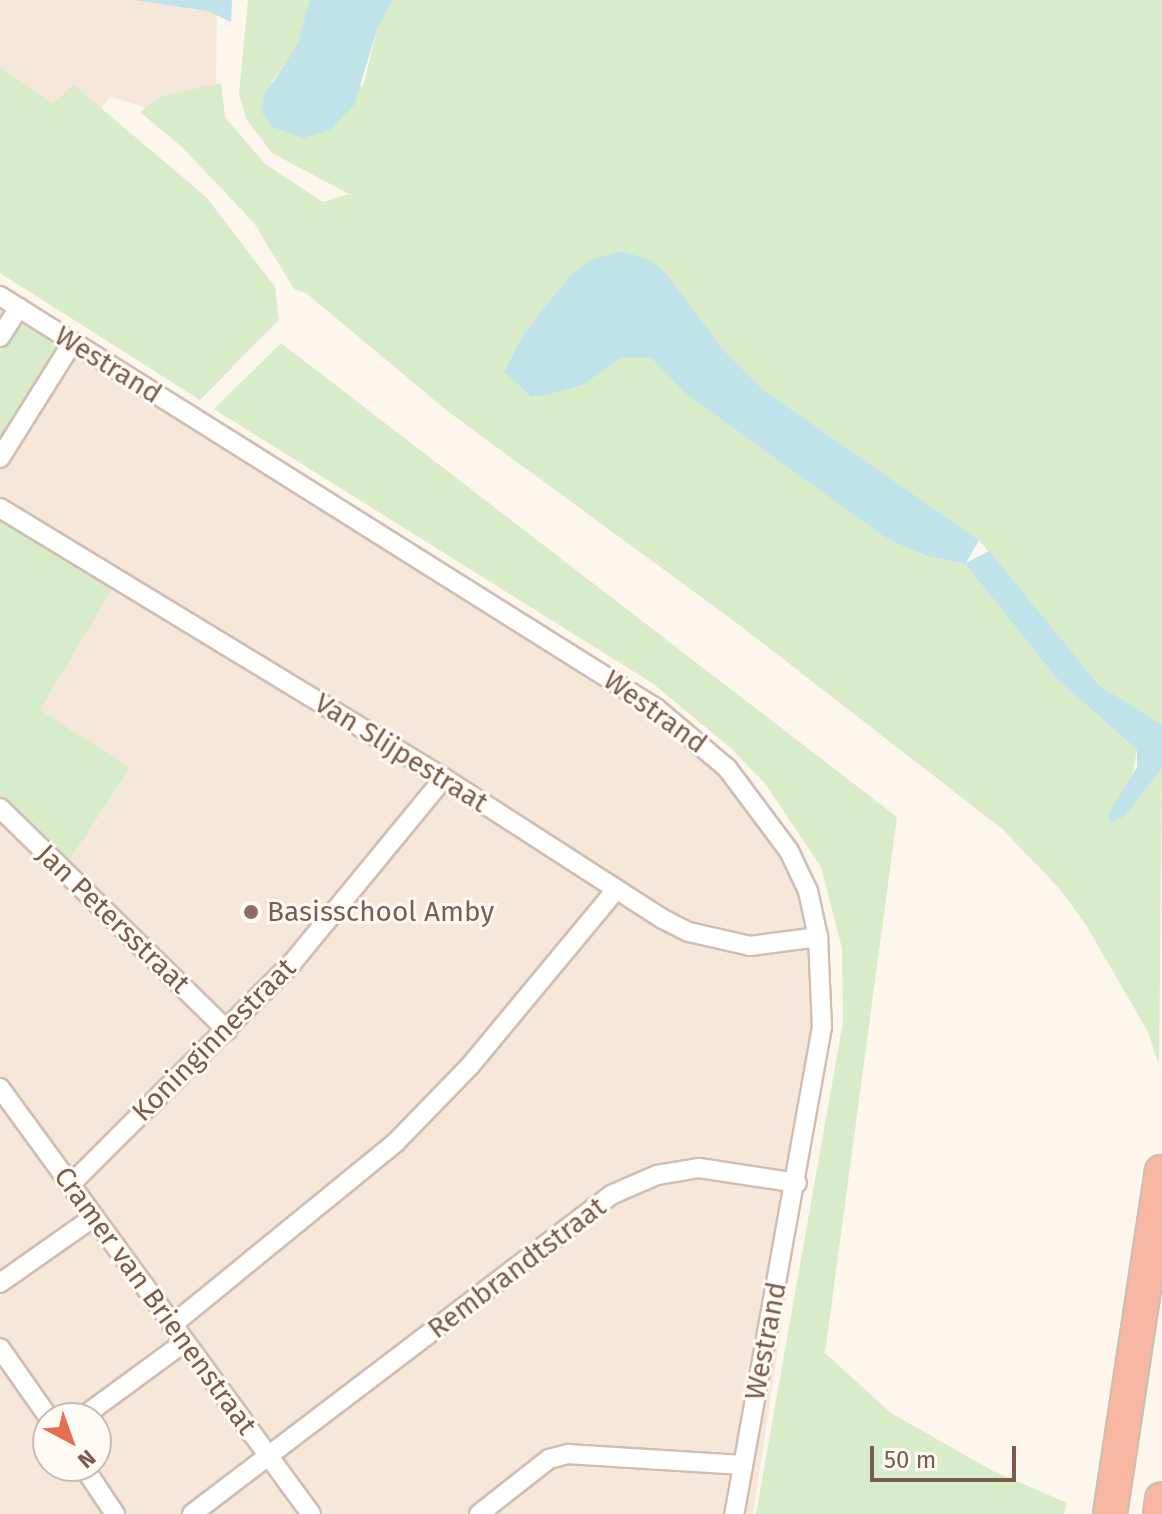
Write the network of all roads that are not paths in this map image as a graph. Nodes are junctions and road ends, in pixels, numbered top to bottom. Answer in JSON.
{"nodes":[{"id":1,"x":0,"y":296,"type":"edge"},
{"id":2,"x":19,"y":308,"type":"junction"},
{"id":3,"x":0,"y":337,"type":"edge"},
{"id":4,"x":72,"y":343,"type":"junction"},
{"id":5,"x":0,"y":458,"type":"edge"},
{"id":6,"x":0,"y":508,"type":"edge"},
{"id":7,"x":444,"y":778,"type":"junction"},
{"id":8,"x":0,"y":808,"type":"edge"},
{"id":9,"x":616,"y":890,"type":"junction"},
{"id":10,"x":818,"y":937,"type":"junction"},
{"id":11,"x":227,"y":1030,"type":"junction"},
{"id":12,"x":1,"y":1092,"type":"edge"},
{"id":13,"x":1162,"y":1172,"type":"edge"},
{"id":14,"x":797,"y":1183,"type":"junction"},
{"id":15,"x":70,"y":1185,"type":"junction"},
{"id":16,"x":94,"y":1217,"type":"junction"},
{"id":17,"x":0,"y":1283,"type":"edge"},
{"id":18,"x":172,"y":1325,"type":"junction"},
{"id":19,"x":185,"y":1342,"type":"junction"},
{"id":20,"x":0,"y":1348,"type":"edge"},
{"id":21,"x":38,"y":1402,"type":"edge"},
{"id":22,"x":103,"y":1402,"type":"edge"},
{"id":23,"x":270,"y":1457,"type":"junction"},
{"id":24,"x":742,"y":1465,"type":"junction"},
{"id":25,"x":94,"y":1482,"type":"edge"},
{"id":26,"x":1162,"y":1499,"type":"edge"},
{"id":27,"x":115,"y":1514,"type":"edge"},
{"id":28,"x":192,"y":1514,"type":"edge"},
{"id":29,"x":311,"y":1514,"type":"edge"},
{"id":30,"x":479,"y":1514,"type":"edge"},
{"id":31,"x":734,"y":1514,"type":"edge"},
{"id":32,"x":1110,"y":1514,"type":"edge"},
{"id":33,"x":1160,"y":1514,"type":"edge"}],
"edges":[{"from":1,"to":2,"type":"street","name":"Westrand"},
{"from":2,"to":3,"type":"street"},
{"from":2,"to":4,"type":"street","name":"Westrand"},
{"from":4,"to":5,"type":"street"},
{"from":4,"to":10,"type":"street","name":"Westrand"},
{"from":6,"to":7,"type":"street","name":"Van Slijpestraat"},
{"from":7,"to":9,"type":"street","name":"Van Slijpestraat"},
{"from":7,"to":11,"type":"street","name":"Koninginnestraat"},
{"from":8,"to":11,"type":"street","name":"Jan Petersstraat"},
{"from":9,"to":10,"type":"street","name":"Van Slijpestraat"},
{"from":9,"to":18,"type":"street"},
{"from":10,"to":14,"type":"street","name":"Westrand"},
{"from":11,"to":15,"type":"street","name":"Koninginnestraat"},
{"from":12,"to":15,"type":"street","name":"Cramer van Brienenstraat"},
{"from":13,"to":32,"type":"highway"},
{"from":14,"to":23,"type":"street","name":"Rembrandtstraat"},
{"from":14,"to":24,"type":"street","name":"Westrand"},
{"from":15,"to":16,"type":"street","name":"Cramer van Brienenstraat"},
{"from":16,"to":17,"type":"street"},
{"from":16,"to":18,"type":"street","name":"Cramer van Brienenstraat"},
{"from":18,"to":19,"type":"street","name":"Cramer van Brienenstraat"},
{"from":19,"to":22,"type":"street"},
{"from":19,"to":23,"type":"street","name":"Cramer van Brienenstraat"},
{"from":20,"to":21,"type":"street"},
{"from":23,"to":28,"type":"street","name":"Rembrandtstraat"},
{"from":23,"to":29,"type":"street","name":"Cramer van Brienenstraat"},
{"from":24,"to":30,"type":"street"},
{"from":24,"to":31,"type":"street","name":"Westrand"},
{"from":25,"to":27,"type":"street"},
{"from":26,"to":33,"type":"highway"}]}
